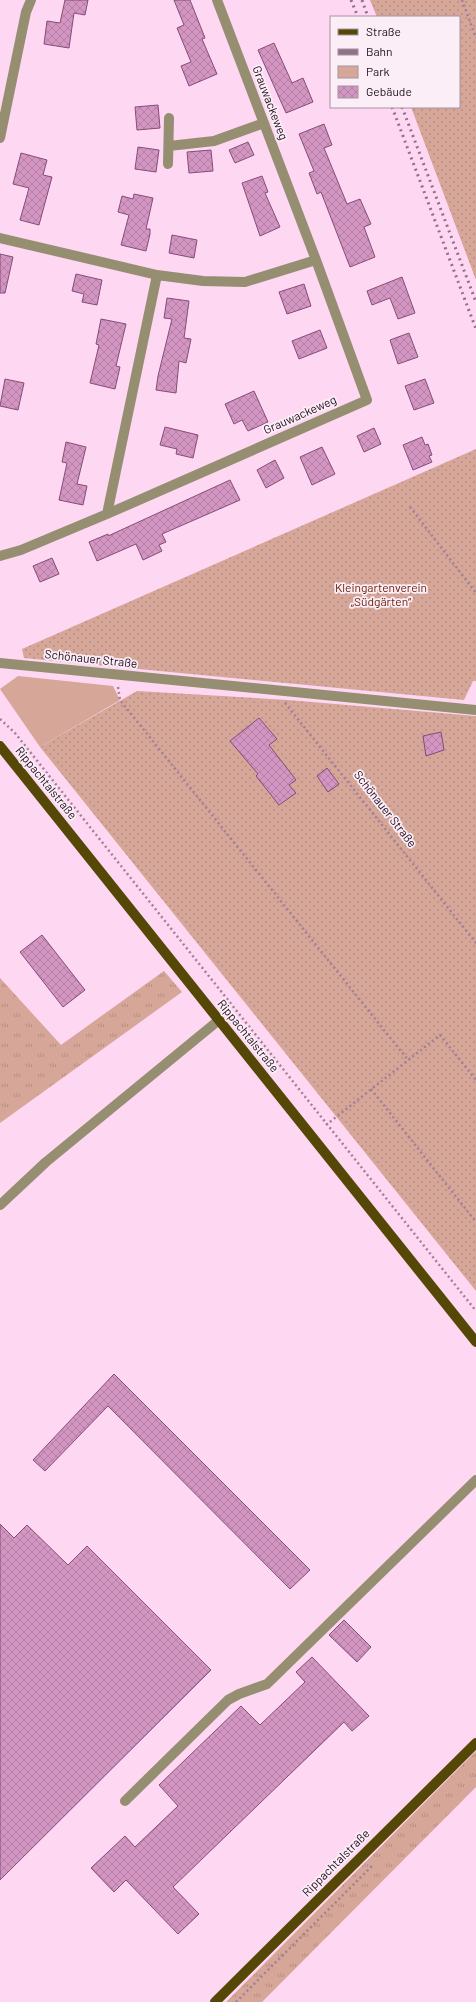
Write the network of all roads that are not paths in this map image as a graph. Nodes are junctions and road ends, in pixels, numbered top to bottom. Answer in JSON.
{"nodes":[{"id":1,"x":31,"y":0,"type":"edge"},
{"id":2,"x":217,"y":0,"type":"edge"},
{"id":3,"x":168,"y":118,"type":"dead end"},
{"id":4,"x":264,"y":123,"type":"junction"},
{"id":5,"x":0,"y":138,"type":"edge"},
{"id":6,"x":169,"y":146,"type":"junction"},
{"id":7,"x":168,"y":164,"type":"dead end"},
{"id":8,"x":0,"y":238,"type":"edge"},
{"id":9,"x":316,"y":260,"type":"junction"},
{"id":10,"x":157,"y":275,"type":"junction"},
{"id":11,"x":107,"y":514,"type":"junction"},
{"id":12,"x":0,"y":556,"type":"edge"},
{"id":13,"x":0,"y":663,"type":"edge"},
{"id":14,"x":476,"y":710,"type":"edge"},
{"id":15,"x":0,"y":746,"type":"edge"},
{"id":16,"x":219,"y":1020,"type":"junction"},
{"id":17,"x":0,"y":1205,"type":"edge"},
{"id":18,"x":476,"y":1342,"type":"edge"},
{"id":19,"x":476,"y":1480,"type":"edge"},
{"id":20,"x":476,"y":1743,"type":"edge"},
{"id":21,"x":125,"y":1802,"type":"dead end"},
{"id":22,"x":215,"y":2002,"type":"edge"}],
"edges":[{"from":1,"to":5,"type":"street"},
{"from":2,"to":4,"type":"street","name":"Grauwackeweg"},
{"from":3,"to":6,"type":"street"},
{"from":4,"to":6,"type":"street"},
{"from":4,"to":9,"type":"street","name":"Grauwackeweg"},
{"from":6,"to":7,"type":"street"},
{"from":8,"to":10,"type":"street"},
{"from":9,"to":10,"type":"street"},
{"from":9,"to":11,"type":"street","name":"Grauwackeweg"},
{"from":10,"to":11,"type":"street"},
{"from":11,"to":12,"type":"street","name":"Grauwackeweg"},
{"from":13,"to":14,"type":"street","name":"Schönauer Straße"},
{"from":15,"to":16,"type":"main road","name":"Rippachtalstraße"},
{"from":16,"to":17,"type":"street"},
{"from":16,"to":18,"type":"main road","name":"Rippachtalstraße"},
{"from":19,"to":21,"type":"street"},
{"from":20,"to":22,"type":"main road","name":"Rippachtalstraße"}]}
